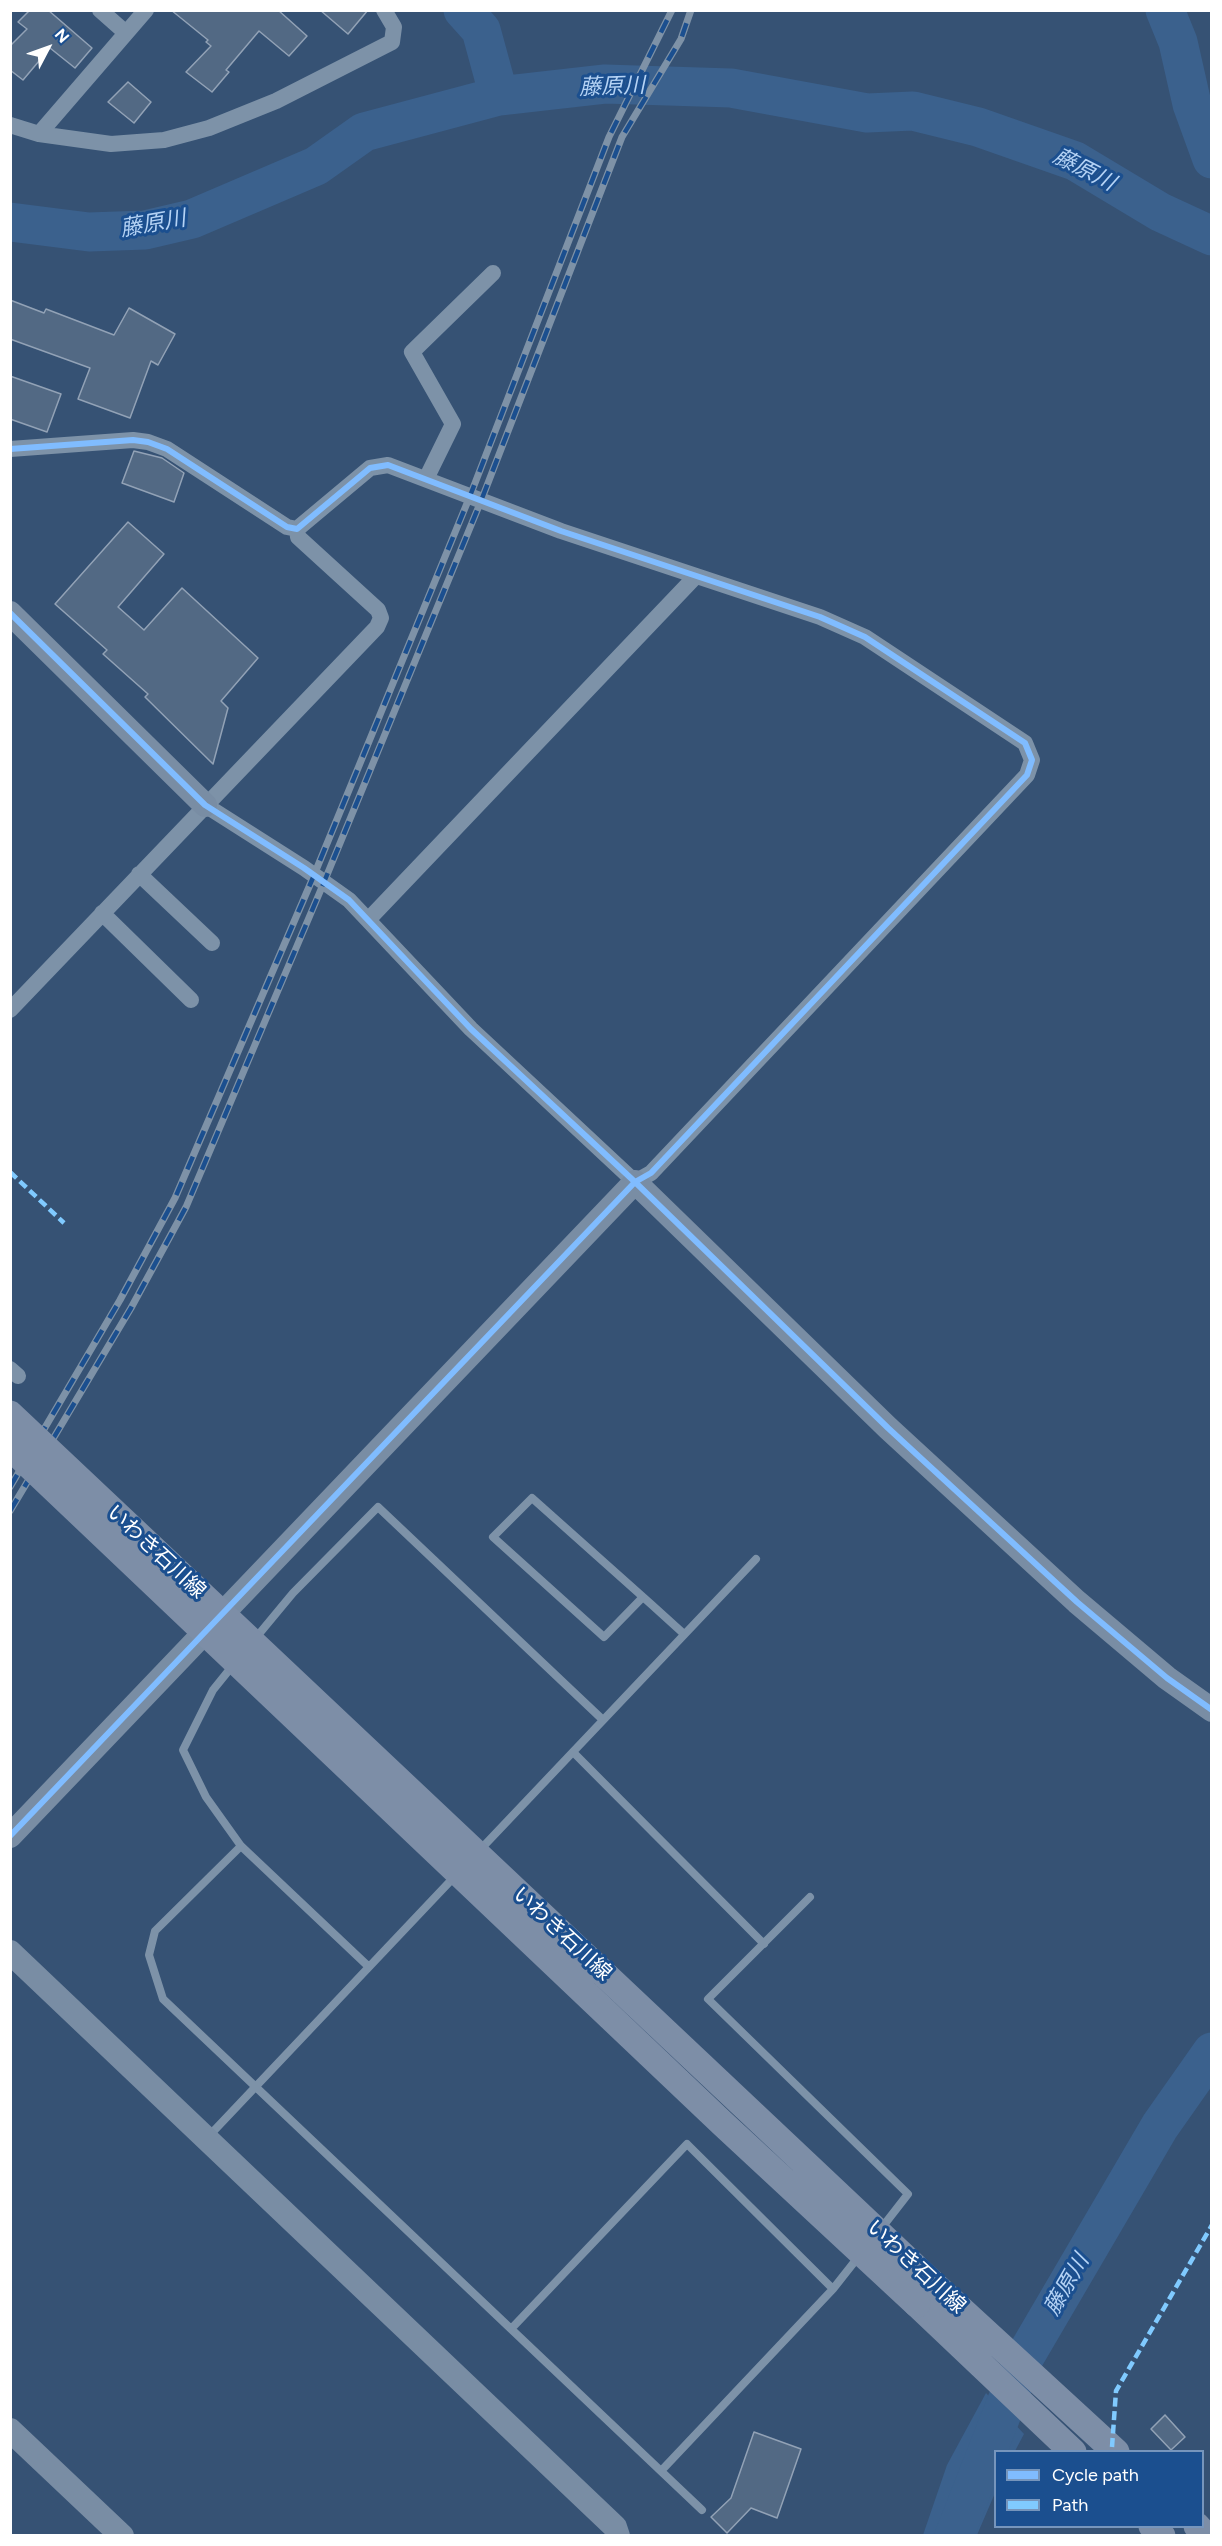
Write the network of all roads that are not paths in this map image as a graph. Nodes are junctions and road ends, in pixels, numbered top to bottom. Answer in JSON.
{"nodes":[{"id":1,"x":100,"y":10,"type":"edge"},
{"id":2,"x":146,"y":10,"type":"edge"},
{"id":3,"x":384,"y":10,"type":"edge"},
{"id":4,"x":126,"y":33,"type":"junction"},
{"id":5,"x":10,"y":124,"type":"edge"},
{"id":6,"x":39,"y":134,"type":"junction"},
{"id":7,"x":493,"y":273,"type":"dead end"},
{"id":8,"x":10,"y":449,"type":"edge"},
{"id":9,"x":426,"y":479,"type":"junction"},
{"id":10,"x":297,"y":529,"type":"junction"},
{"id":11,"x":696,"y":576,"type":"junction"},
{"id":12,"x":10,"y":614,"type":"edge"},
{"id":13,"x":205,"y":805,"type":"junction"},
{"id":14,"x":139,"y":874,"type":"junction"},
{"id":15,"x":102,"y":913,"type":"junction"},
{"id":16,"x":368,"y":920,"type":"junction"},
{"id":17,"x":212,"y":943,"type":"dead end"},
{"id":18,"x":191,"y":1000,"type":"dead end"},
{"id":19,"x":10,"y":1010,"type":"edge"},
{"id":20,"x":635,"y":1182,"type":"junction"},
{"id":21,"x":10,"y":1414,"type":"edge"},
{"id":22,"x":10,"y":1447,"type":"edge"},
{"id":23,"x":756,"y":1559,"type":"dead end"},
{"id":24,"x":642,"y":1597,"type":"junction"},
{"id":25,"x":684,"y":1634,"type":"junction"},
{"id":26,"x":249,"y":1646,"type":"dead end"},
{"id":27,"x":242,"y":1655,"type":"dead end"},
{"id":28,"x":1212,"y":1710,"type":"edge"},
{"id":29,"x":603,"y":1720,"type":"junction"},
{"id":30,"x":573,"y":1752,"type":"junction"},
{"id":31,"x":10,"y":1836,"type":"edge"},
{"id":32,"x":241,"y":1846,"type":"junction"},
{"id":33,"x":810,"y":1897,"type":"dead end"},
{"id":34,"x":764,"y":1944,"type":"junction"},
{"id":35,"x":10,"y":1952,"type":"edge"},
{"id":36,"x":369,"y":1967,"type":"junction"},
{"id":37,"x":255,"y":2087,"type":"junction"},
{"id":38,"x":207,"y":2137,"type":"junction"},
{"id":39,"x":874,"y":2237,"type":"dead end"},
{"id":40,"x":867,"y":2246,"type":"dead end"},
{"id":41,"x":833,"y":2289,"type":"junction"},
{"id":42,"x":934,"y":2303,"type":"junction"},
{"id":43,"x":511,"y":2329,"type":"junction"},
{"id":44,"x":10,"y":2430,"type":"edge"},
{"id":45,"x":1108,"y":2443,"type":"edge"},
{"id":46,"x":1072,"y":2450,"type":"edge"},
{"id":47,"x":661,"y":2471,"type":"junction"},
{"id":48,"x":702,"y":2510,"type":"dead end"},
{"id":49,"x":122,"y":2535,"type":"edge"},
{"id":50,"x":618,"y":2535,"type":"edge"}],
"edges":[{"from":1,"to":4,"type":"street"},
{"from":2,"to":4,"type":"street"},
{"from":3,"to":6,"type":"street"},
{"from":4,"to":6,"type":"street"},
{"from":5,"to":6,"type":"street"},
{"from":7,"to":9,"type":"street"},
{"from":8,"to":10,"type":"street"},
{"from":9,"to":10,"type":"street"},
{"from":9,"to":11,"type":"street"},
{"from":10,"to":13,"type":"street"},
{"from":11,"to":16,"type":"street"},
{"from":11,"to":20,"type":"street"},
{"from":12,"to":13,"type":"street"},
{"from":13,"to":14,"type":"street"},
{"from":13,"to":16,"type":"street"},
{"from":14,"to":15,"type":"street"},
{"from":14,"to":17,"type":"street"},
{"from":15,"to":18,"type":"street"},
{"from":15,"to":19,"type":"street"},
{"from":16,"to":20,"type":"street"},
{"from":20,"to":28,"type":"street"},
{"from":20,"to":31,"type":"street"},
{"from":21,"to":42,"type":"main road","name":"いわき石川線","bridge":true},
{"from":22,"to":42,"type":"main road","name":"いわき石川線","bridge":true},
{"from":23,"to":25,"type":"lane"},
{"from":24,"to":24,"type":"lane"},
{"from":24,"to":25,"type":"lane"},
{"from":25,"to":29,"type":"lane"},
{"from":26,"to":29,"type":"lane"},
{"from":27,"to":32,"type":"lane"},
{"from":29,"to":30,"type":"lane"},
{"from":30,"to":34,"type":"lane"},
{"from":30,"to":36,"type":"lane"},
{"from":32,"to":36,"type":"lane"},
{"from":32,"to":37,"type":"lane"},
{"from":33,"to":34,"type":"lane"},
{"from":34,"to":39,"type":"lane"},
{"from":35,"to":38,"type":"street"},
{"from":36,"to":37,"type":"lane"},
{"from":37,"to":38,"type":"lane"},
{"from":37,"to":43,"type":"lane"},
{"from":38,"to":50,"type":"street"},
{"from":40,"to":41,"type":"lane"},
{"from":41,"to":43,"type":"lane"},
{"from":41,"to":47,"type":"lane"},
{"from":42,"to":45,"type":"main road","name":"いわき石川線"},
{"from":42,"to":46,"type":"main road","name":"いわき石川線"},
{"from":43,"to":47,"type":"lane"},
{"from":44,"to":49,"type":"street"},
{"from":47,"to":48,"type":"lane"}]}
